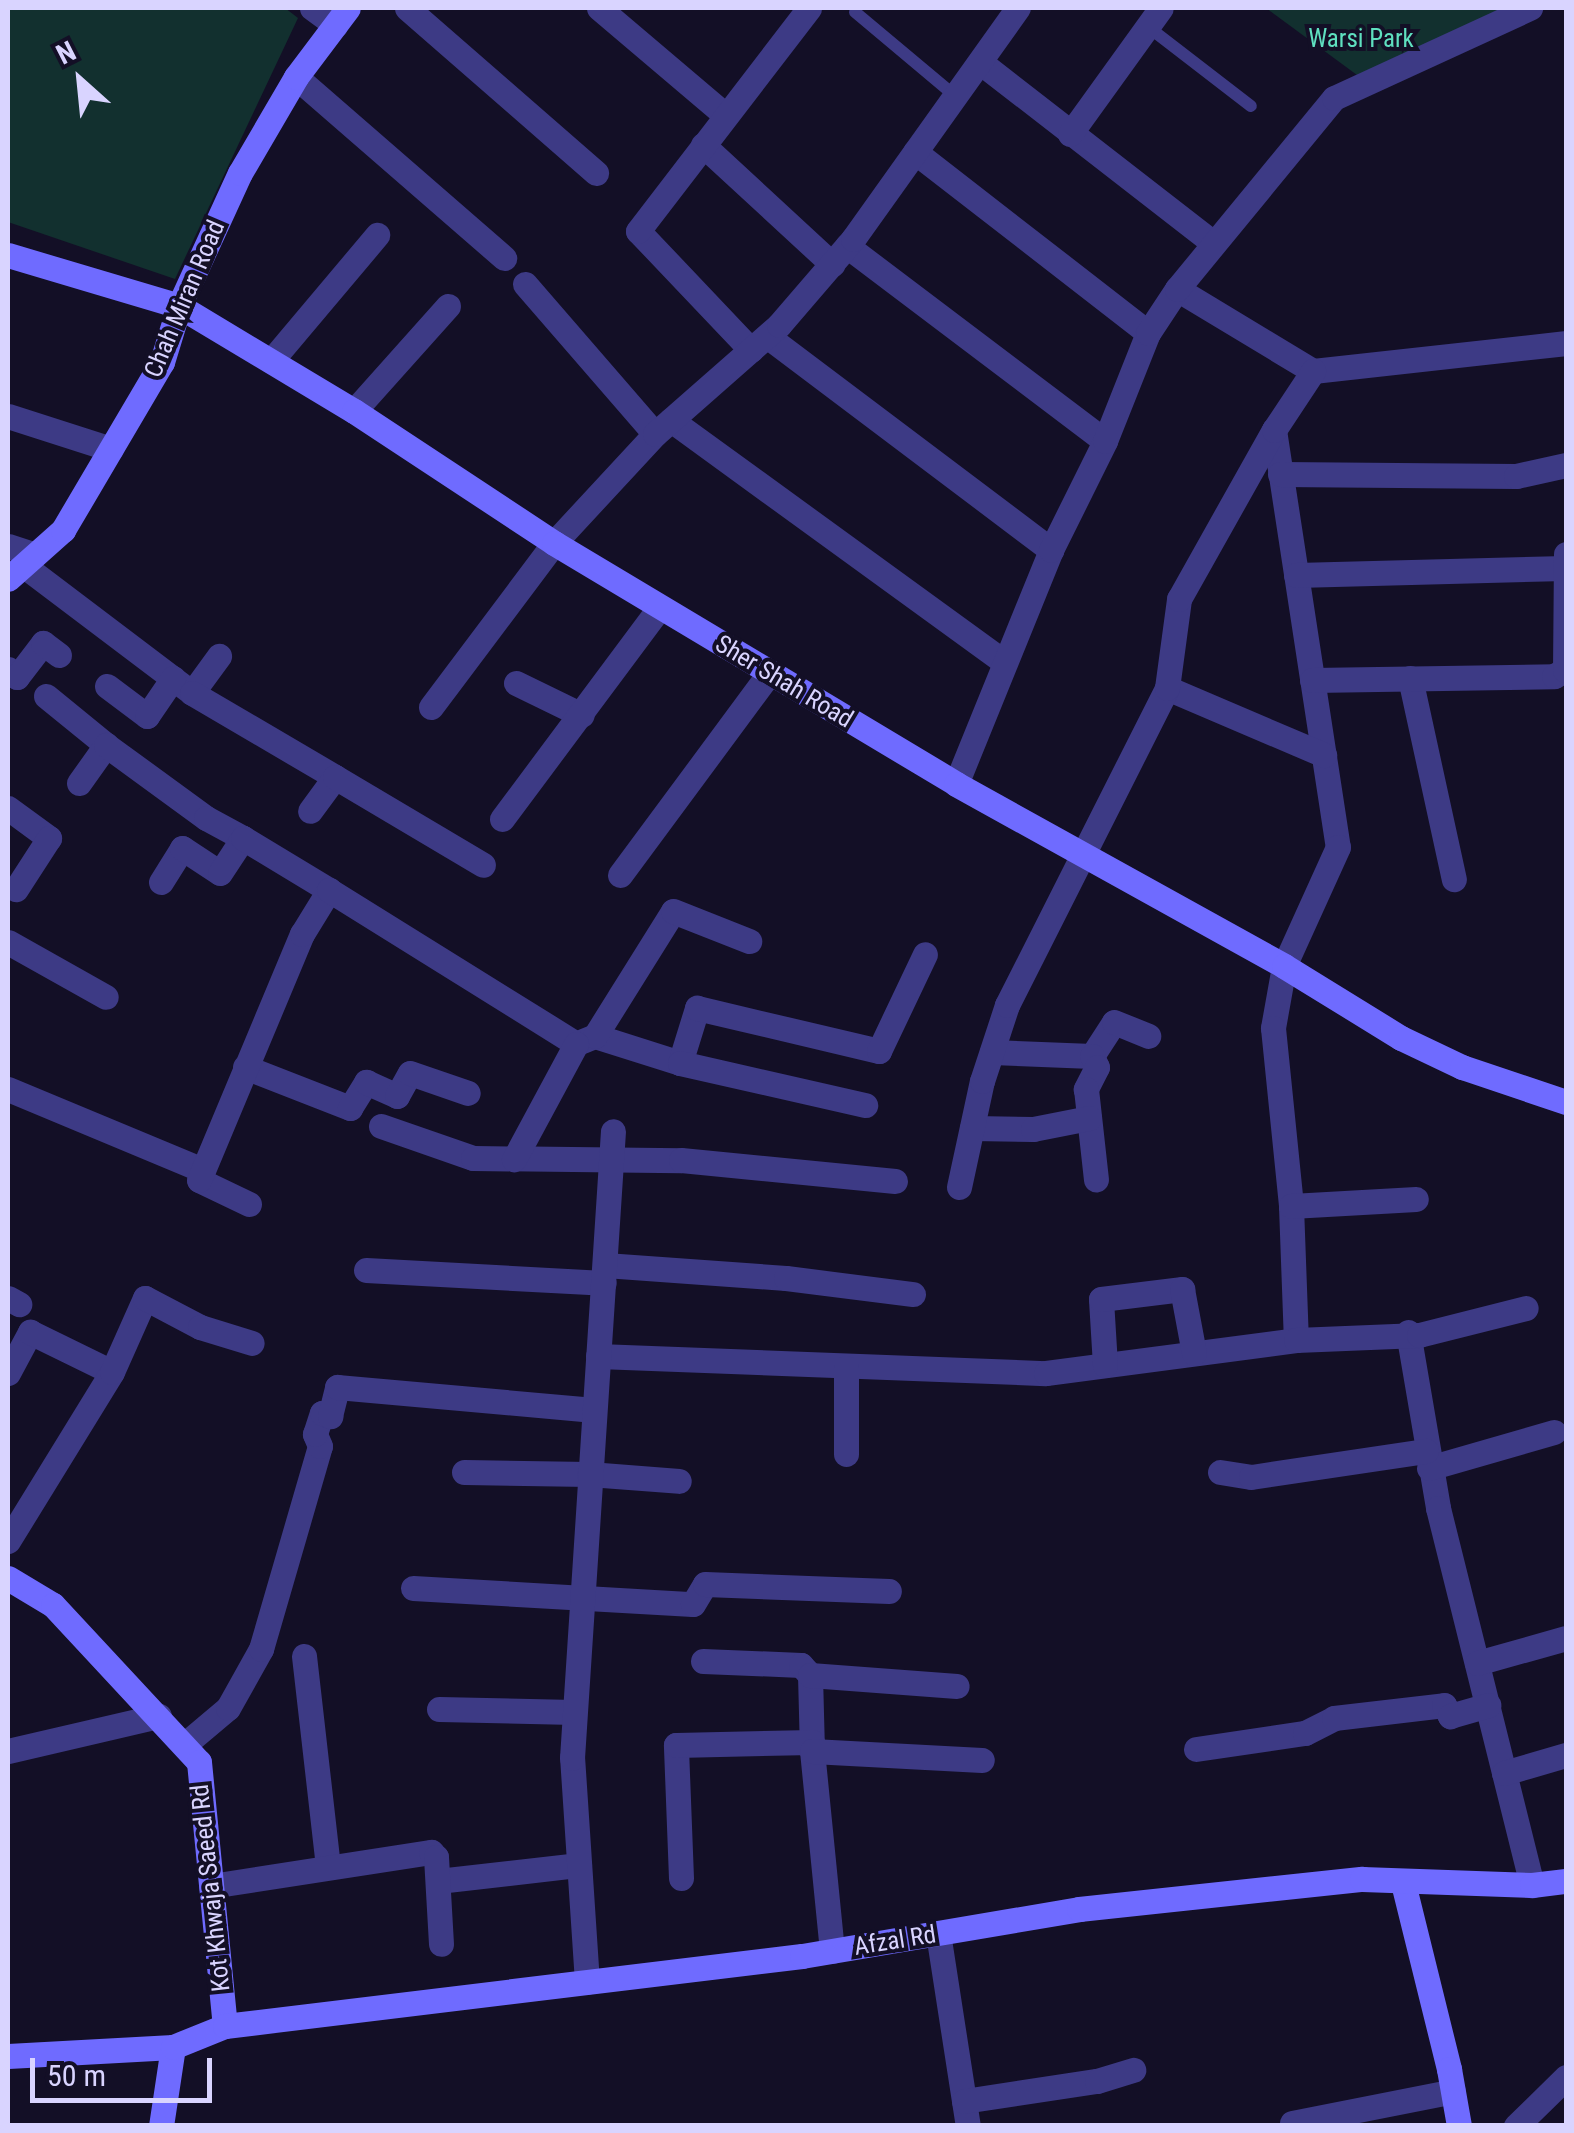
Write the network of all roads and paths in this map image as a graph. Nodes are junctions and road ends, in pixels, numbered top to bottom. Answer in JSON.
{"nodes":[{"id":1,"x":312,"y":8,"type":"edge"},
{"id":2,"x":407,"y":8,"type":"edge"},
{"id":3,"x":599,"y":8,"type":"edge"},
{"id":4,"x":808,"y":8,"type":"edge"},
{"id":5,"x":1018,"y":8,"type":"edge"},
{"id":6,"x":1530,"y":8,"type":"edge"},
{"id":7,"x":856,"y":12,"type":"dead end"},
{"id":8,"x":342,"y":16,"type":"edge"},
{"id":9,"x":1154,"y":17,"type":"edge"},
{"id":10,"x":980,"y":62,"type":"junction"},
{"id":11,"x":296,"y":77,"type":"junction"},
{"id":12,"x":955,"y":96,"type":"junction"},
{"id":13,"x":1250,"y":106,"type":"dead end"},
{"id":14,"x":725,"y":115,"type":"junction"},
{"id":15,"x":1070,"y":134,"type":"junction"},
{"id":16,"x":703,"y":145,"type":"junction"},
{"id":17,"x":915,"y":152,"type":"junction"},
{"id":18,"x":596,"y":174,"type":"dead end"},
{"id":19,"x":376,"y":235,"type":"dead end"},
{"id":20,"x":1213,"y":243,"type":"junction"},
{"id":21,"x":8,"y":255,"type":"edge"},
{"id":22,"x":840,"y":255,"type":"junction"},
{"id":23,"x":504,"y":258,"type":"dead end"},
{"id":24,"x":525,"y":284,"type":"dead end"},
{"id":25,"x":1177,"y":289,"type":"junction"},
{"id":26,"x":179,"y":306,"type":"junction"},
{"id":27,"x":448,"y":306,"type":"dead end"},
{"id":28,"x":1148,"y":332,"type":"junction"},
{"id":29,"x":1566,"y":342,"type":"edge"},
{"id":30,"x":759,"y":343,"type":"junction"},
{"id":31,"x":271,"y":361,"type":"junction"},
{"id":32,"x":1313,"y":371,"type":"junction"},
{"id":33,"x":354,"y":411,"type":"junction"},
{"id":34,"x":8,"y":416,"type":"edge"},
{"id":35,"x":664,"y":428,"type":"junction"},
{"id":36,"x":1274,"y":430,"type":"junction"},
{"id":37,"x":1105,"y":441,"type":"junction"},
{"id":38,"x":111,"y":449,"type":"junction"},
{"id":39,"x":1566,"y":465,"type":"edge"},
{"id":40,"x":1280,"y":474,"type":"junction"},
{"id":41,"x":554,"y":543,"type":"junction"},
{"id":42,"x":1050,"y":550,"type":"junction"},
{"id":43,"x":18,"y":561,"type":"edge"},
{"id":44,"x":1566,"y":561,"type":"edge"},
{"id":45,"x":1296,"y":575,"type":"junction"},
{"id":46,"x":660,"y":607,"type":"junction"},
{"id":47,"x":58,"y":655,"type":"dead end"},
{"id":48,"x":220,"y":656,"type":"dead end"},
{"id":49,"x":1004,"y":662,"type":"junction"},
{"id":50,"x":8,"y":668,"type":"edge"},
{"id":51,"x":769,"y":674,"type":"junction"},
{"id":52,"x":1410,"y":678,"type":"junction"},
{"id":53,"x":1312,"y":680,"type":"junction"},
{"id":54,"x":516,"y":683,"type":"dead end"},
{"id":55,"x":182,"y":685,"type":"junction"},
{"id":56,"x":107,"y":686,"type":"dead end"},
{"id":57,"x":1166,"y":688,"type":"junction"},
{"id":58,"x":46,"y":696,"type":"dead end"},
{"id":59,"x":431,"y":707,"type":"dead end"},
{"id":60,"x":582,"y":715,"type":"junction"},
{"id":61,"x":106,"y":745,"type":"junction"},
{"id":62,"x":1324,"y":755,"type":"junction"},
{"id":63,"x":336,"y":776,"type":"junction"},
{"id":64,"x":80,"y":784,"type":"dead end"},
{"id":65,"x":956,"y":784,"type":"junction"},
{"id":66,"x":8,"y":808,"type":"edge"},
{"id":67,"x":310,"y":811,"type":"dead end"},
{"id":68,"x":502,"y":819,"type":"dead end"},
{"id":69,"x":242,"y":838,"type":"junction"},
{"id":70,"x":1085,"y":855,"type":"junction"},
{"id":71,"x":482,"y":864,"type":"dead end"},
{"id":72,"x":620,"y":875,"type":"dead end"},
{"id":73,"x":1454,"y":879,"type":"dead end"},
{"id":74,"x":161,"y":882,"type":"dead end"},
{"id":75,"x":16,"y":889,"type":"dead end"},
{"id":76,"x":329,"y":890,"type":"junction"},
{"id":77,"x":749,"y":941,"type":"dead end"},
{"id":78,"x":8,"y":942,"type":"edge"},
{"id":79,"x":925,"y":954,"type":"dead end"},
{"id":80,"x":1284,"y":966,"type":"junction"},
{"id":81,"x":106,"y":997,"type":"dead end"},
{"id":82,"x":1148,"y":1036,"type":"dead end"},
{"id":83,"x":585,"y":1040,"type":"junction"},
{"id":84,"x":992,"y":1052,"type":"junction"},
{"id":85,"x":1092,"y":1056,"type":"junction"},
{"id":86,"x":680,"y":1063,"type":"junction"},
{"id":87,"x":245,"y":1067,"type":"junction"},
{"id":88,"x":8,"y":1090,"type":"edge"},
{"id":89,"x":468,"y":1093,"type":"dead end"},
{"id":90,"x":1566,"y":1102,"type":"edge"},
{"id":91,"x":865,"y":1105,"type":"dead end"},
{"id":92,"x":1090,"y":1118,"type":"junction"},
{"id":93,"x":381,"y":1126,"type":"dead end"},
{"id":94,"x":972,"y":1128,"type":"junction"},
{"id":95,"x":613,"y":1131,"type":"dead end"},
{"id":96,"x":514,"y":1159,"type":"junction"},
{"id":97,"x":612,"y":1162,"type":"junction"},
{"id":98,"x":203,"y":1170,"type":"junction"},
{"id":99,"x":1096,"y":1178,"type":"dead end"},
{"id":100,"x":895,"y":1181,"type":"dead end"},
{"id":101,"x":959,"y":1188,"type":"dead end"},
{"id":102,"x":1416,"y":1198,"type":"dead end"},
{"id":103,"x":249,"y":1204,"type":"dead end"},
{"id":104,"x":1291,"y":1206,"type":"junction"},
{"id":105,"x":366,"y":1270,"type":"dead end"},
{"id":106,"x":604,"y":1274,"type":"junction"},
{"id":107,"x":912,"y":1294,"type":"dead end"},
{"id":108,"x":1526,"y":1308,"type":"dead end"},
{"id":109,"x":1408,"y":1332,"type":"junction"},
{"id":110,"x":1296,"y":1340,"type":"junction"},
{"id":111,"x":252,"y":1343,"type":"dead end"},
{"id":112,"x":1194,"y":1353,"type":"junction"},
{"id":113,"x":598,"y":1356,"type":"junction"},
{"id":114,"x":1105,"y":1365,"type":"junction"},
{"id":115,"x":846,"y":1368,"type":"junction"},
{"id":116,"x":112,"y":1372,"type":"junction"},
{"id":117,"x":8,"y":1373,"type":"edge"},
{"id":118,"x":594,"y":1410,"type":"junction"},
{"id":119,"x":1554,"y":1432,"type":"dead end"},
{"id":120,"x":846,"y":1454,"type":"dead end"},
{"id":121,"x":1428,"y":1460,"type":"junction"},
{"id":122,"x":464,"y":1472,"type":"dead end"},
{"id":123,"x":1220,"y":1472,"type":"dead end"},
{"id":124,"x":589,"y":1474,"type":"junction"},
{"id":125,"x":679,"y":1481,"type":"dead end"},
{"id":126,"x":8,"y":1542,"type":"edge"},
{"id":127,"x":8,"y":1578,"type":"edge"},
{"id":128,"x":413,"y":1588,"type":"dead end"},
{"id":129,"x":889,"y":1591,"type":"dead end"},
{"id":130,"x":580,"y":1596,"type":"junction"},
{"id":131,"x":1566,"y":1638,"type":"edge"},
{"id":132,"x":304,"y":1656,"type":"dead end"},
{"id":133,"x":703,"y":1661,"type":"dead end"},
{"id":134,"x":1477,"y":1663,"type":"junction"},
{"id":135,"x":810,"y":1675,"type":"junction"},
{"id":136,"x":957,"y":1686,"type":"dead end"},
{"id":137,"x":1488,"y":1705,"type":"junction"},
{"id":138,"x":439,"y":1709,"type":"dead end"},
{"id":139,"x":574,"y":1712,"type":"junction"},
{"id":140,"x":159,"y":1716,"type":"junction"},
{"id":141,"x":184,"y":1745,"type":"junction"},
{"id":142,"x":812,"y":1746,"type":"junction"},
{"id":143,"x":1196,"y":1749,"type":"dead end"},
{"id":144,"x":8,"y":1751,"type":"edge"},
{"id":145,"x":1566,"y":1755,"type":"edge"},
{"id":146,"x":982,"y":1760,"type":"dead end"},
{"id":147,"x":1504,"y":1773,"type":"junction"},
{"id":148,"x":579,"y":1865,"type":"junction"},
{"id":149,"x":328,"y":1867,"type":"junction"},
{"id":150,"x":681,"y":1878,"type":"dead end"},
{"id":151,"x":438,"y":1881,"type":"junction"},
{"id":152,"x":1566,"y":1881,"type":"edge"},
{"id":153,"x":1403,"y":1883,"type":"junction"},
{"id":154,"x":1532,"y":1884,"type":"junction"},
{"id":155,"x":211,"y":1886,"type":"junction"},
{"id":156,"x":938,"y":1934,"type":"junction"},
{"id":157,"x":441,"y":1944,"type":"dead end"},
{"id":158,"x":832,"y":1951,"type":"junction"},
{"id":159,"x":587,"y":1982,"type":"junction"},
{"id":160,"x":224,"y":2026,"type":"junction"},
{"id":161,"x":172,"y":2047,"type":"junction"},
{"id":162,"x":8,"y":2056,"type":"edge"},
{"id":163,"x":1133,"y":2070,"type":"dead end"},
{"id":164,"x":1566,"y":2077,"type":"edge"},
{"id":165,"x":1453,"y":2091,"type":"junction"},
{"id":166,"x":966,"y":2113,"type":"edge"},
{"id":167,"x":1292,"y":2123,"type":"dead end"},
{"id":168,"x":162,"y":2126,"type":"edge"},
{"id":169,"x":1459,"y":2126,"type":"edge"},
{"id":170,"x":1516,"y":2126,"type":"edge"}],
"edges":[{"from":1,"to":8,"type":"street"},
{"from":2,"to":18,"type":"street"},
{"from":3,"to":14,"type":"street"},
{"from":4,"to":14,"type":"street"},
{"from":5,"to":10,"type":"street"},
{"from":6,"to":20,"type":"street"},
{"from":7,"to":12,"type":"lane"},
{"from":8,"to":11,"type":"street","name":"Chah Miran Road"},
{"from":9,"to":13,"type":"lane"},
{"from":9,"to":15,"type":"street"},
{"from":10,"to":12,"type":"street"},
{"from":10,"to":15,"type":"street"},
{"from":11,"to":23,"type":"street"},
{"from":11,"to":26,"type":"street","name":"Chah Miran Road"},
{"from":12,"to":17,"type":"street"},
{"from":14,"to":16,"type":"street"},
{"from":15,"to":20,"type":"street"},
{"from":16,"to":22,"type":"street"},
{"from":16,"to":30,"type":"street"},
{"from":17,"to":22,"type":"street"},
{"from":17,"to":28,"type":"street"},
{"from":19,"to":31,"type":"street"},
{"from":20,"to":25,"type":"street"},
{"from":21,"to":26,"type":"street","name":"Sher Shah Road"},
{"from":22,"to":30,"type":"street"},
{"from":22,"to":37,"type":"street"},
{"from":24,"to":35,"type":"street"},
{"from":25,"to":28,"type":"street"},
{"from":25,"to":32,"type":"street"},
{"from":26,"to":31,"type":"street","name":"Sher Shah Road"},
{"from":26,"to":38,"type":"street","name":"Chah Miran Road"},
{"from":27,"to":33,"type":"street"},
{"from":28,"to":37,"type":"street"},
{"from":29,"to":32,"type":"street"},
{"from":30,"to":35,"type":"street"},
{"from":30,"to":42,"type":"street"},
{"from":31,"to":33,"type":"street","name":"Sher Shah Road"},
{"from":32,"to":36,"type":"street"},
{"from":33,"to":41,"type":"street","name":"Sher Shah Road"},
{"from":34,"to":38,"type":"street"},
{"from":35,"to":41,"type":"street"},
{"from":35,"to":49,"type":"street"},
{"from":36,"to":40,"type":"street"},
{"from":36,"to":57,"type":"street"},
{"from":37,"to":42,"type":"street"},
{"from":38,"to":43,"type":"street","name":"Chah Miran Road"},
{"from":39,"to":40,"type":"street"},
{"from":40,"to":45,"type":"street"},
{"from":41,"to":46,"type":"street","name":"Sher Shah Road"},
{"from":41,"to":59,"type":"street"},
{"from":42,"to":49,"type":"street"},
{"from":43,"to":55,"type":"street"},
{"from":44,"to":45,"type":"street"},
{"from":44,"to":52,"type":"street"},
{"from":45,"to":53,"type":"street"},
{"from":46,"to":51,"type":"street","name":"Sher Shah Road"},
{"from":46,"to":60,"type":"street"},
{"from":47,"to":50,"type":"street"},
{"from":48,"to":55,"type":"street"},
{"from":49,"to":65,"type":"street"},
{"from":51,"to":65,"type":"street","name":"Sher Shah Road"},
{"from":51,"to":72,"type":"street"},
{"from":52,"to":53,"type":"street"},
{"from":52,"to":73,"type":"street"},
{"from":53,"to":62,"type":"street"},
{"from":54,"to":60,"type":"street"},
{"from":55,"to":56,"type":"street"},
{"from":55,"to":63,"type":"street"},
{"from":57,"to":62,"type":"street"},
{"from":57,"to":70,"type":"street"},
{"from":58,"to":61,"type":"street"},
{"from":60,"to":68,"type":"street"},
{"from":61,"to":64,"type":"street"},
{"from":61,"to":69,"type":"street"},
{"from":62,"to":80,"type":"street"},
{"from":63,"to":67,"type":"street"},
{"from":63,"to":71,"type":"street"},
{"from":65,"to":70,"type":"street","name":"Sher Shah Road"},
{"from":66,"to":75,"type":"street"},
{"from":69,"to":74,"type":"street"},
{"from":69,"to":76,"type":"street"},
{"from":70,"to":80,"type":"street","name":"Sher Shah Road"},
{"from":70,"to":84,"type":"street"},
{"from":76,"to":83,"type":"street"},
{"from":76,"to":87,"type":"street"},
{"from":77,"to":83,"type":"street"},
{"from":78,"to":81,"type":"street"},
{"from":79,"to":86,"type":"street"},
{"from":80,"to":90,"type":"street","name":"Sher Shah Road"},
{"from":80,"to":104,"type":"street"},
{"from":82,"to":85,"type":"street"},
{"from":83,"to":86,"type":"street"},
{"from":83,"to":96,"type":"street"},
{"from":84,"to":85,"type":"street"},
{"from":84,"to":94,"type":"street"},
{"from":85,"to":92,"type":"street"},
{"from":86,"to":91,"type":"street"},
{"from":87,"to":89,"type":"street"},
{"from":87,"to":98,"type":"street"},
{"from":88,"to":98,"type":"street"},
{"from":92,"to":94,"type":"street"},
{"from":92,"to":99,"type":"street"},
{"from":93,"to":96,"type":"street"},
{"from":94,"to":101,"type":"street"},
{"from":95,"to":97,"type":"street"},
{"from":96,"to":97,"type":"street"},
{"from":97,"to":100,"type":"street"},
{"from":97,"to":106,"type":"street"},
{"from":98,"to":103,"type":"street"},
{"from":102,"to":104,"type":"street"},
{"from":104,"to":110,"type":"street"},
{"from":105,"to":106,"type":"street"},
{"from":106,"to":107,"type":"street"},
{"from":106,"to":113,"type":"street"},
{"from":108,"to":109,"type":"street"},
{"from":109,"to":110,"type":"street"},
{"from":109,"to":121,"type":"street"},
{"from":110,"to":112,"type":"street"},
{"from":111,"to":116,"type":"street"},
{"from":112,"to":114,"type":"street"},
{"from":112,"to":114,"type":"street"},
{"from":113,"to":115,"type":"street"},
{"from":113,"to":118,"type":"street"},
{"from":114,"to":115,"type":"street"},
{"from":115,"to":120,"type":"street"},
{"from":116,"to":117,"type":"street"},
{"from":116,"to":126,"type":"street"},
{"from":118,"to":124,"type":"street"},
{"from":118,"to":141,"type":"street"},
{"from":119,"to":121,"type":"street"},
{"from":121,"to":123,"type":"street"},
{"from":121,"to":134,"type":"street"},
{"from":122,"to":124,"type":"street"},
{"from":124,"to":125,"type":"street"},
{"from":124,"to":130,"type":"street"},
{"from":127,"to":140,"type":"street","name":"Kot Khwaja Saeed Rd"},
{"from":128,"to":130,"type":"street"},
{"from":129,"to":130,"type":"street"},
{"from":130,"to":139,"type":"street"},
{"from":131,"to":134,"type":"street"},
{"from":132,"to":149,"type":"street"},
{"from":133,"to":135,"type":"street"},
{"from":134,"to":137,"type":"street"},
{"from":135,"to":136,"type":"street"},
{"from":135,"to":142,"type":"street"},
{"from":137,"to":143,"type":"street"},
{"from":137,"to":147,"type":"street"},
{"from":138,"to":139,"type":"street"},
{"from":139,"to":148,"type":"street"},
{"from":140,"to":141,"type":"street","name":"Kot Khwaja Saeed Rd"},
{"from":140,"to":144,"type":"street"},
{"from":141,"to":155,"type":"street","name":"Kot Khwaja Saeed Rd"},
{"from":142,"to":146,"type":"street"},
{"from":142,"to":150,"type":"street"},
{"from":142,"to":158,"type":"street"},
{"from":145,"to":147,"type":"street"},
{"from":147,"to":154,"type":"street"},
{"from":148,"to":151,"type":"street"},
{"from":148,"to":159,"type":"street"},
{"from":149,"to":151,"type":"street"},
{"from":149,"to":155,"type":"street"},
{"from":151,"to":157,"type":"street"},
{"from":152,"to":154,"type":"street","name":"Afzal Rd"},
{"from":153,"to":154,"type":"street","name":"Afzal Rd"},
{"from":153,"to":156,"type":"street","name":"Afzal Rd"},
{"from":153,"to":165,"type":"street"},
{"from":155,"to":160,"type":"street","name":"Kot Khwaja Saeed Rd"},
{"from":156,"to":158,"type":"street","name":"Afzal Rd"},
{"from":156,"to":166,"type":"street"},
{"from":158,"to":159,"type":"street","name":"Afzal Rd"},
{"from":159,"to":160,"type":"street","name":"Afzal Rd"},
{"from":160,"to":161,"type":"street","name":"Kot Khwaja Saeed Rd"},
{"from":161,"to":162,"type":"street"},
{"from":161,"to":168,"type":"street"},
{"from":163,"to":166,"type":"street"},
{"from":164,"to":170,"type":"street"},
{"from":165,"to":167,"type":"street"},
{"from":165,"to":169,"type":"street"}]}
